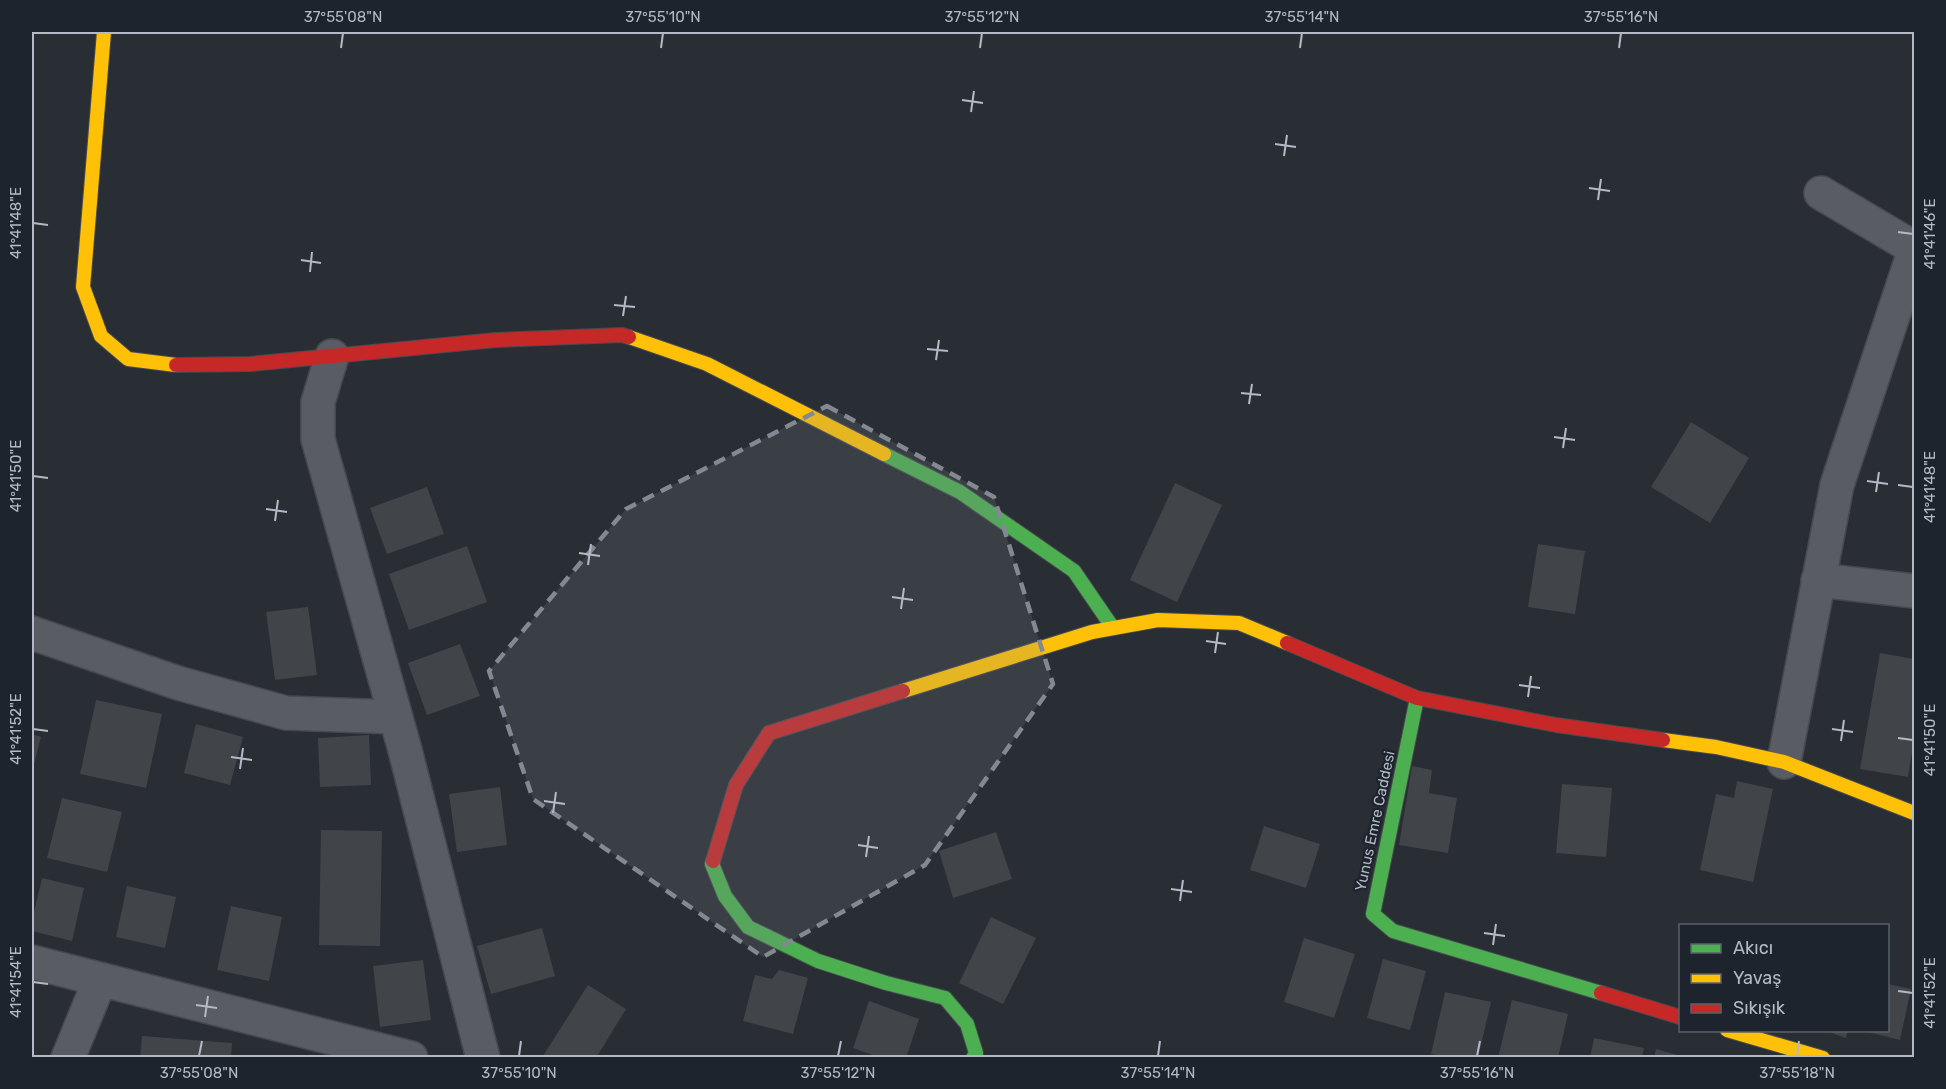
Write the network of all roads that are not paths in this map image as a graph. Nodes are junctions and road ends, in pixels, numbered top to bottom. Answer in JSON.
{"nodes":[{"id":1,"x":104,"y":32,"type":"edge"},
{"id":2,"x":1821,"y":193,"type":"dead end"},
{"id":3,"x":1914,"y":248,"type":"edge"},
{"id":4,"x":1914,"y":252,"type":"edge"},
{"id":5,"x":332,"y":356,"type":"junction"},
{"id":6,"x":1818,"y":580,"type":"junction"},
{"id":7,"x":1914,"y":591,"type":"edge"},
{"id":8,"x":1113,"y":628,"type":"junction"},
{"id":9,"x":32,"y":633,"type":"edge"},
{"id":10,"x":1417,"y":698,"type":"junction"},
{"id":11,"x":395,"y":717,"type":"junction"},
{"id":12,"x":1784,"y":762,"type":"junction"},
{"id":13,"x":1914,"y":813,"type":"edge"},
{"id":14,"x":32,"y":962,"type":"edge"},
{"id":15,"x":100,"y":980,"type":"junction"},
{"id":16,"x":1679,"y":1017,"type":"edge"},
{"id":17,"x":1743,"y":1042,"type":"edge"},
{"id":18,"x":68,"y":1058,"type":"edge"},
{"id":19,"x":411,"y":1058,"type":"edge"},
{"id":20,"x":483,"y":1058,"type":"edge"},
{"id":21,"x":973,"y":1058,"type":"edge"},
{"id":22,"x":1823,"y":1058,"type":"edge"}],
"edges":[{"from":1,"to":5,"type":"street"},
{"from":2,"to":3,"type":"street"},
{"from":4,"to":6,"type":"street"},
{"from":5,"to":8,"type":"street"},
{"from":5,"to":11,"type":"street"},
{"from":6,"to":7,"type":"street"},
{"from":6,"to":12,"type":"street"},
{"from":8,"to":10,"type":"street"},
{"from":8,"to":21,"type":"street"},
{"from":9,"to":11,"type":"street"},
{"from":10,"to":12,"type":"street"},
{"from":10,"to":16,"type":"street","name":"Yunus Emre Caddesi"},
{"from":11,"to":20,"type":"street"},
{"from":12,"to":13,"type":"street"},
{"from":14,"to":15,"type":"street"},
{"from":15,"to":18,"type":"street"},
{"from":15,"to":19,"type":"street"},
{"from":17,"to":22,"type":"street"}]}
